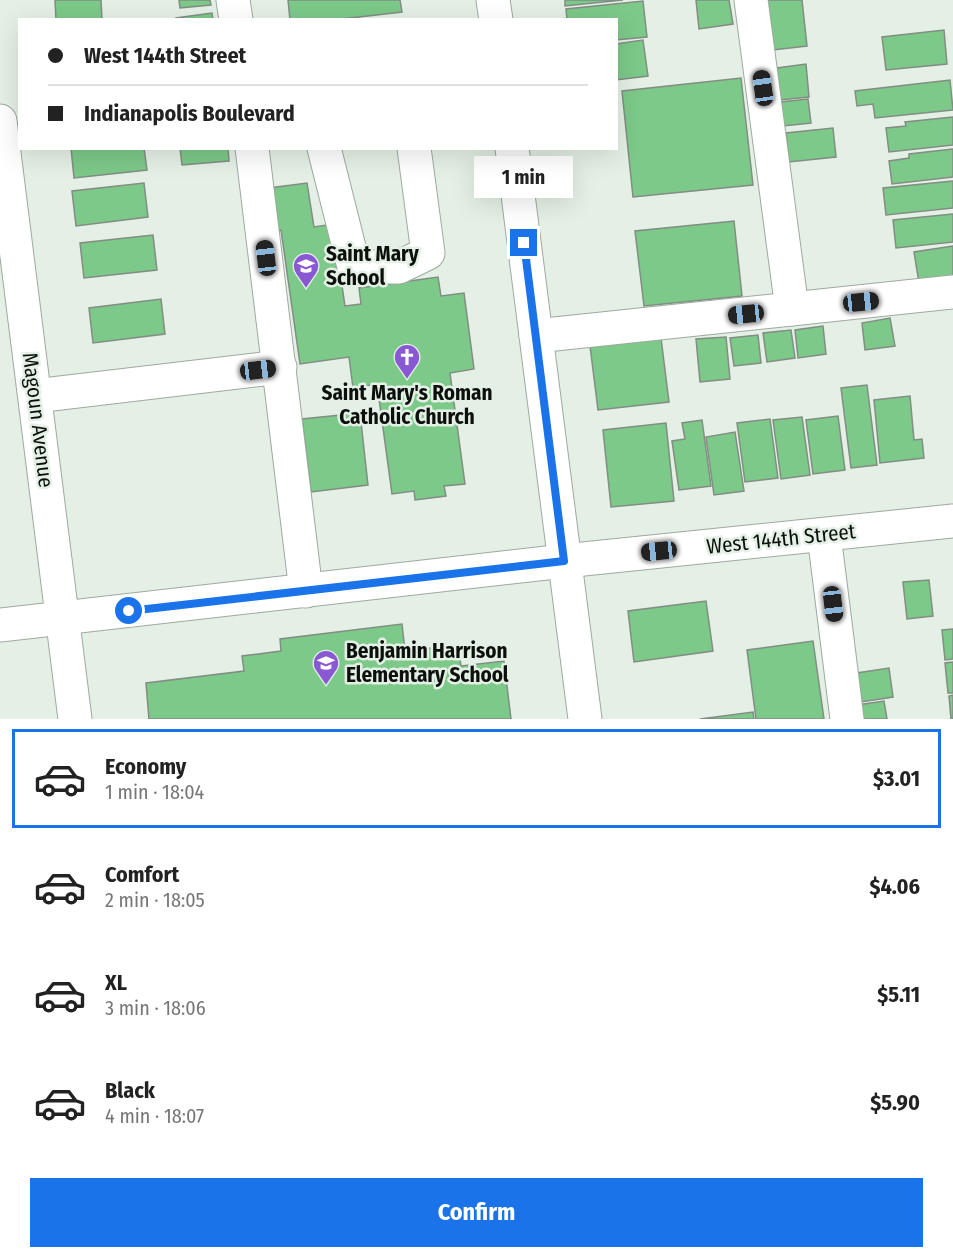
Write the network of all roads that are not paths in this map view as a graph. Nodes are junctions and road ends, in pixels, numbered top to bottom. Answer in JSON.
{"nodes":[{"id":1,"x":233,"y":0,"type":"edge"},
{"id":2,"x":493,"y":0,"type":"edge"},
{"id":3,"x":751,"y":0,"type":"edge"},
{"id":4,"x":236,"y":18,"type":"edge"},
{"id":5,"x":496,"y":18,"type":"edge"},
{"id":6,"x":0,"y":121,"type":"edge"},
{"id":7,"x":252,"y":150,"type":"edge"},
{"id":8,"x":325,"y":150,"type":"edge"},
{"id":9,"x":414,"y":150,"type":"edge"},
{"id":10,"x":512,"y":150,"type":"edge"},
{"id":11,"x":953,"y":292,"type":"edge"},
{"id":12,"x":792,"y":309,"type":"junction"},
{"id":13,"x":536,"y":336,"type":"junction"},
{"id":14,"x":280,"y":367,"type":"junction"},
{"id":15,"x":34,"y":396,"type":"junction"},
{"id":16,"x":953,"y":521,"type":"edge"},
{"id":17,"x":824,"y":534,"type":"junction"},
{"id":18,"x":564,"y":561,"type":"junction"},
{"id":19,"x":306,"y":591,"type":"junction"},
{"id":20,"x":63,"y":618,"type":"junction"},
{"id":21,"x":0,"y":626,"type":"edge"},
{"id":22,"x":75,"y":719,"type":"edge"},
{"id":23,"x":585,"y":719,"type":"edge"},
{"id":24,"x":847,"y":719,"type":"edge"}],
"edges":[{"from":1,"to":4,"type":"street"},
{"from":2,"to":5,"type":"street"},
{"from":3,"to":12,"type":"street"},
{"from":6,"to":15,"type":"street","name":"Magoun Avenue"},
{"from":7,"to":14,"type":"street"},
{"from":8,"to":9,"type":"street"},
{"from":10,"to":13,"type":"street"},
{"from":11,"to":12,"type":"street"},
{"from":12,"to":13,"type":"street"},
{"from":13,"to":18,"type":"street"},
{"from":14,"to":15,"type":"street"},
{"from":14,"to":19,"type":"street"},
{"from":15,"to":20,"type":"street","name":"Magoun Avenue"},
{"from":16,"to":17,"type":"street","name":"West 144th Street"},
{"from":17,"to":18,"type":"street","name":"West 144th Street"},
{"from":17,"to":24,"type":"street"},
{"from":18,"to":19,"type":"street","name":"West 144th Street"},
{"from":18,"to":23,"type":"street"},
{"from":19,"to":20,"type":"street","name":"West 144th Street"},
{"from":20,"to":21,"type":"street","name":"West 144th Street"},
{"from":20,"to":22,"type":"street","name":"Magoun Avenue"}]}
